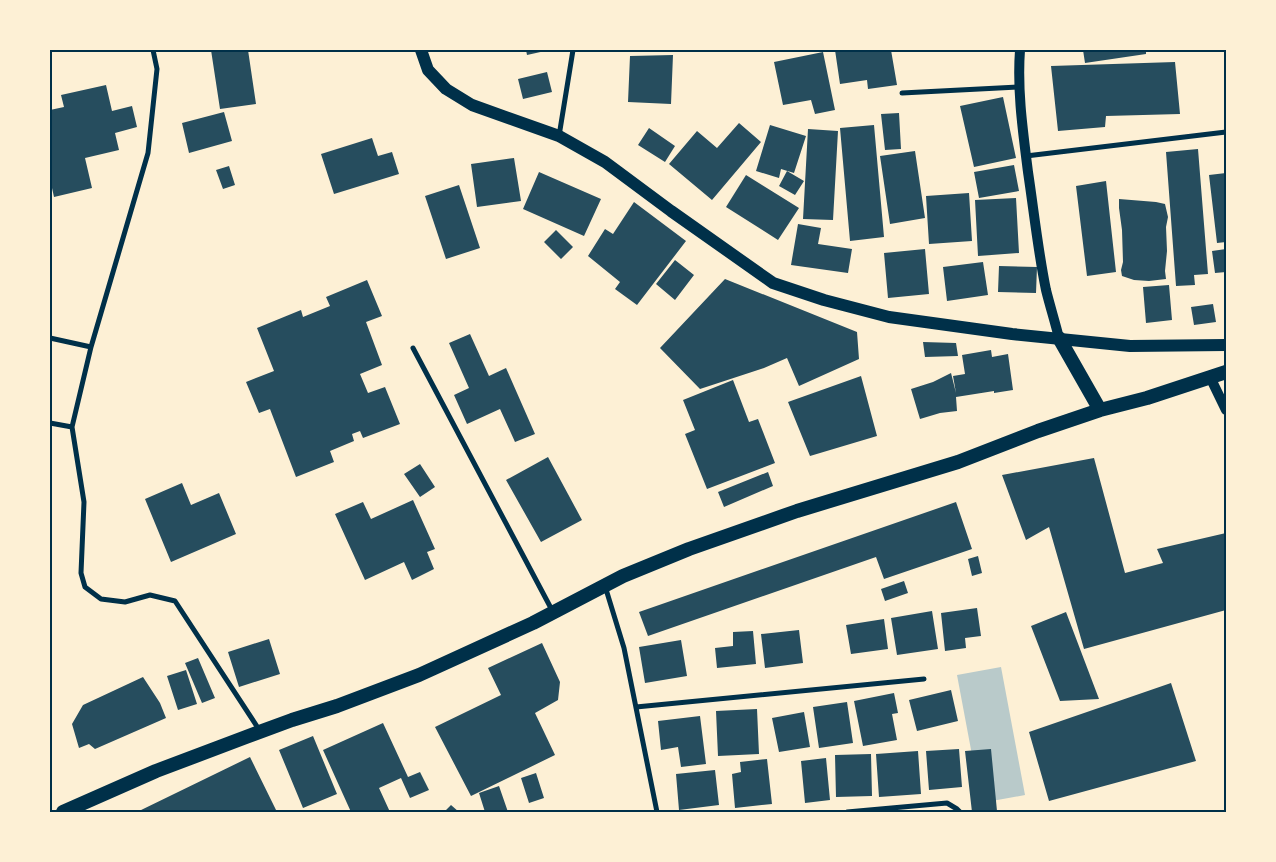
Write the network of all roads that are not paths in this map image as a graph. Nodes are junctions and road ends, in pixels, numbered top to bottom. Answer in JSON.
{"nodes":[{"id":1,"x":153,"y":50,"type":"edge"},
{"id":2,"x":421,"y":50,"type":"edge"},
{"id":3,"x":573,"y":50,"type":"edge"},
{"id":4,"x":1020,"y":50,"type":"edge"},
{"id":5,"x":1020,"y":87,"type":"junction"},
{"id":6,"x":902,"y":93,"type":"dead end"},
{"id":7,"x":1226,"y":132,"type":"edge"},
{"id":8,"x":559,"y":136,"type":"junction"},
{"id":9,"x":1026,"y":156,"type":"junction"},
{"id":10,"x":50,"y":338,"type":"edge"},
{"id":11,"x":1059,"y":338,"type":"junction"},
{"id":12,"x":1226,"y":345,"type":"edge"},
{"id":13,"x":91,"y":347,"type":"junction"},
{"id":14,"x":413,"y":348,"type":"dead end"},
{"id":15,"x":1226,"y":372,"type":"edge"},
{"id":16,"x":1210,"y":377,"type":"junction"},
{"id":17,"x":1100,"y":410,"type":"junction"},
{"id":18,"x":1226,"y":410,"type":"edge"},
{"id":19,"x":50,"y":423,"type":"edge"},
{"id":20,"x":72,"y":427,"type":"junction"},
{"id":21,"x":605,"y":586,"type":"junction"},
{"id":22,"x":553,"y":613,"type":"junction"},
{"id":23,"x":924,"y":679,"type":"dead end"},
{"id":24,"x":636,"y":707,"type":"junction"},
{"id":25,"x":260,"y":732,"type":"junction"},
{"id":26,"x":63,"y":812,"type":"edge"},
{"id":27,"x":657,"y":812,"type":"edge"},
{"id":28,"x":847,"y":812,"type":"edge"},
{"id":29,"x":960,"y":812,"type":"edge"}],
"edges":[{"from":1,"to":13,"type":"street"},
{"from":2,"to":8,"type":"main road"},
{"from":3,"to":8,"type":"street"},
{"from":4,"to":5,"type":"main road"},
{"from":5,"to":6,"type":"street"},
{"from":5,"to":9,"type":"main road"},
{"from":7,"to":9,"type":"street"},
{"from":8,"to":11,"type":"main road"},
{"from":9,"to":11,"type":"main road"},
{"from":10,"to":13,"type":"street"},
{"from":11,"to":12,"type":"main road"},
{"from":11,"to":17,"type":"highway"},
{"from":13,"to":20,"type":"street"},
{"from":14,"to":22,"type":"street"},
{"from":15,"to":16,"type":"highway"},
{"from":16,"to":17,"type":"highway"},
{"from":16,"to":18,"type":"main road"},
{"from":17,"to":21,"type":"highway"},
{"from":19,"to":20,"type":"street"},
{"from":20,"to":25,"type":"street"},
{"from":21,"to":22,"type":"highway"},
{"from":21,"to":24,"type":"street"},
{"from":22,"to":25,"type":"highway"},
{"from":23,"to":24,"type":"street"},
{"from":24,"to":27,"type":"street"},
{"from":25,"to":26,"type":"highway"},
{"from":28,"to":29,"type":"street"}]}
